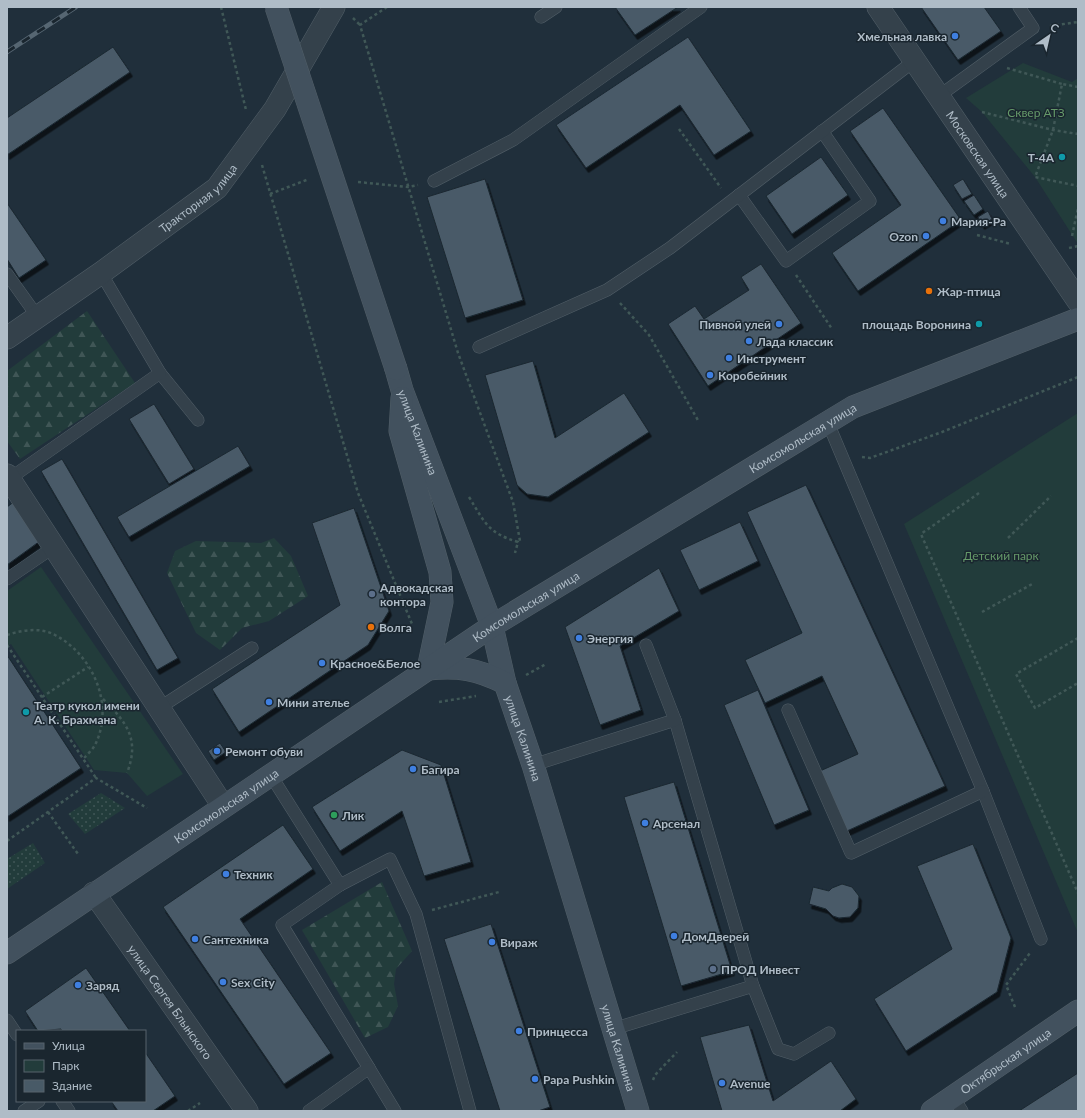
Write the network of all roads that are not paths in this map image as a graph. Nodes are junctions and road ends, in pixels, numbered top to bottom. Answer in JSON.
{"nodes":[{"id":1,"x":276,"y":7,"type":"edge"},
{"id":2,"x":334,"y":7,"type":"edge"},
{"id":3,"x":556,"y":7,"type":"edge"},
{"id":4,"x":701,"y":7,"type":"edge"},
{"id":5,"x":878,"y":7,"type":"edge"},
{"id":6,"x":1019,"y":7,"type":"edge"},
{"id":7,"x":541,"y":17,"type":"dead end"},
{"id":8,"x":914,"y":61,"type":"junction"},
{"id":9,"x":939,"y":96,"type":"junction"},
{"id":10,"x":822,"y":131,"type":"junction"},
{"id":11,"x":434,"y":181,"type":"dead end"},
{"id":12,"x":735,"y":198,"type":"junction"},
{"id":13,"x":101,"y":273,"type":"junction"},
{"id":14,"x":7,"y":274,"type":"edge"},
{"id":15,"x":1078,"y":301,"type":"edge"},
{"id":16,"x":37,"y":316,"type":"junction"},
{"id":17,"x":1078,"y":319,"type":"edge"},
{"id":18,"x":7,"y":338,"type":"edge"},
{"id":19,"x":479,"y":347,"type":"dead end"},
{"id":20,"x":160,"y":373,"type":"junction"},
{"id":21,"x":402,"y":390,"type":"junction"},
{"id":22,"x":198,"y":420,"type":"dead end"},
{"id":23,"x":828,"y":423,"type":"junction"},
{"id":24,"x":8,"y":477,"type":"edge"},
{"id":25,"x":54,"y":547,"type":"junction"},
{"id":26,"x":7,"y":580,"type":"edge"},
{"id":27,"x":492,"y":626,"type":"junction"},
{"id":28,"x":646,"y":645,"type":"dead end"},
{"id":29,"x":252,"y":648,"type":"dead end"},
{"id":30,"x":428,"y":669,"type":"junction"},
{"id":31,"x":513,"y":680,"type":"junction"},
{"id":32,"x":159,"y":708,"type":"junction"},
{"id":33,"x":788,"y":710,"type":"dead end"},
{"id":34,"x":675,"y":720,"type":"junction"},
{"id":35,"x":533,"y":765,"type":"junction"},
{"id":36,"x":270,"y":774,"type":"junction"},
{"id":37,"x":983,"y":791,"type":"junction"},
{"id":38,"x":223,"y":806,"type":"junction"},
{"id":39,"x":340,"y":885,"type":"junction"},
{"id":40,"x":94,"y":893,"type":"junction"},
{"id":41,"x":1041,"y":939,"type":"road end"},
{"id":42,"x":7,"y":953,"type":"edge"},
{"id":43,"x":753,"y":986,"type":"junction"},
{"id":44,"x":1078,"y":1011,"type":"edge"},
{"id":45,"x":7,"y":1020,"type":"edge"},
{"id":46,"x":613,"y":1029,"type":"junction"},
{"id":47,"x":16,"y":1033,"type":"edge"},
{"id":48,"x":829,"y":1033,"type":"dead end"},
{"id":49,"x":369,"y":1068,"type":"junction"},
{"id":50,"x":38,"y":1102,"type":"edge"},
{"id":51,"x":63,"y":1102,"type":"edge"},
{"id":52,"x":957,"y":1104,"type":"edge"},
{"id":53,"x":636,"y":1110,"type":"edge"},
{"id":54,"x":24,"y":1111,"type":"edge"},
{"id":55,"x":69,"y":1111,"type":"edge"},
{"id":56,"x":247,"y":1111,"type":"edge"},
{"id":57,"x":309,"y":1111,"type":"edge"},
{"id":58,"x":395,"y":1111,"type":"edge"},
{"id":59,"x":470,"y":1111,"type":"edge"},
{"id":60,"x":932,"y":1111,"type":"edge"}],
"edges":[{"from":1,"to":21,"type":"main road","name":"улица Калинина","bridge":true},
{"from":2,"to":13,"type":"street","name":"Тракторная улица"},
{"from":3,"to":7,"type":"lane"},
{"from":4,"to":11,"type":"lane"},
{"from":5,"to":8,"type":"street","name":"Московская улица"},
{"from":6,"to":9,"type":"lane"},
{"from":8,"to":9,"type":"street","name":"Московская улица"},
{"from":8,"to":10,"type":"lane"},
{"from":9,"to":15,"type":"street","name":"Московская улица"},
{"from":10,"to":12,"type":"lane"},
{"from":10,"to":12,"type":"lane"},
{"from":12,"to":19,"type":"lane"},
{"from":13,"to":16,"type":"street","name":"Тракторная улица"},
{"from":13,"to":20,"type":"lane"},
{"from":14,"to":16,"type":"lane"},
{"from":16,"to":18,"type":"street","name":"Тракторная улица"},
{"from":17,"to":23,"type":"main road","name":"Комсомольская улица"},
{"from":20,"to":22,"type":"lane"},
{"from":20,"to":24,"type":"lane"},
{"from":21,"to":27,"type":"main road","name":"улица Калинина"},
{"from":21,"to":30,"type":"main road"},
{"from":23,"to":27,"type":"main road","name":"Комсомольская улица"},
{"from":23,"to":37,"type":"lane"},
{"from":24,"to":25,"type":"street"},
{"from":25,"to":26,"type":"lane"},
{"from":25,"to":32,"type":"street"},
{"from":27,"to":30,"type":"main road","name":"Комсомольская улица"},
{"from":27,"to":31,"type":"main road","name":"улица Калинина"},
{"from":28,"to":34,"type":"lane"},
{"from":29,"to":32,"type":"lane"},
{"from":30,"to":31,"type":"main road"},
{"from":30,"to":36,"type":"main road","name":"Комсомольская улица"},
{"from":31,"to":35,"type":"main road","name":"улица Калинина"},
{"from":32,"to":38,"type":"street"},
{"from":33,"to":37,"type":"lane"},
{"from":34,"to":35,"type":"lane"},
{"from":34,"to":43,"type":"lane"},
{"from":35,"to":46,"type":"main road","name":"улица Калинина"},
{"from":36,"to":38,"type":"main road","name":"Комсомольская улица"},
{"from":36,"to":39,"type":"lane"},
{"from":37,"to":41,"type":"lane"},
{"from":38,"to":40,"type":"main road","name":"Комсомольская улица"},
{"from":39,"to":49,"type":"lane"},
{"from":39,"to":59,"type":"lane"},
{"from":40,"to":42,"type":"main road","name":"Комсомольская улица"},
{"from":40,"to":56,"type":"street","name":"улица Сергея Блынского"},
{"from":43,"to":46,"type":"lane"},
{"from":43,"to":48,"type":"lane"},
{"from":44,"to":52,"type":"main road","name":"Октябрьская улица"},
{"from":45,"to":47,"type":"lane"},
{"from":46,"to":53,"type":"main road","name":"улица Калинина"},
{"from":49,"to":57,"type":"lane"},
{"from":49,"to":58,"type":"lane"},
{"from":50,"to":54,"type":"lane"},
{"from":51,"to":55,"type":"lane"},
{"from":52,"to":60,"type":"main road","name":"Октябрьская улица"}]}
